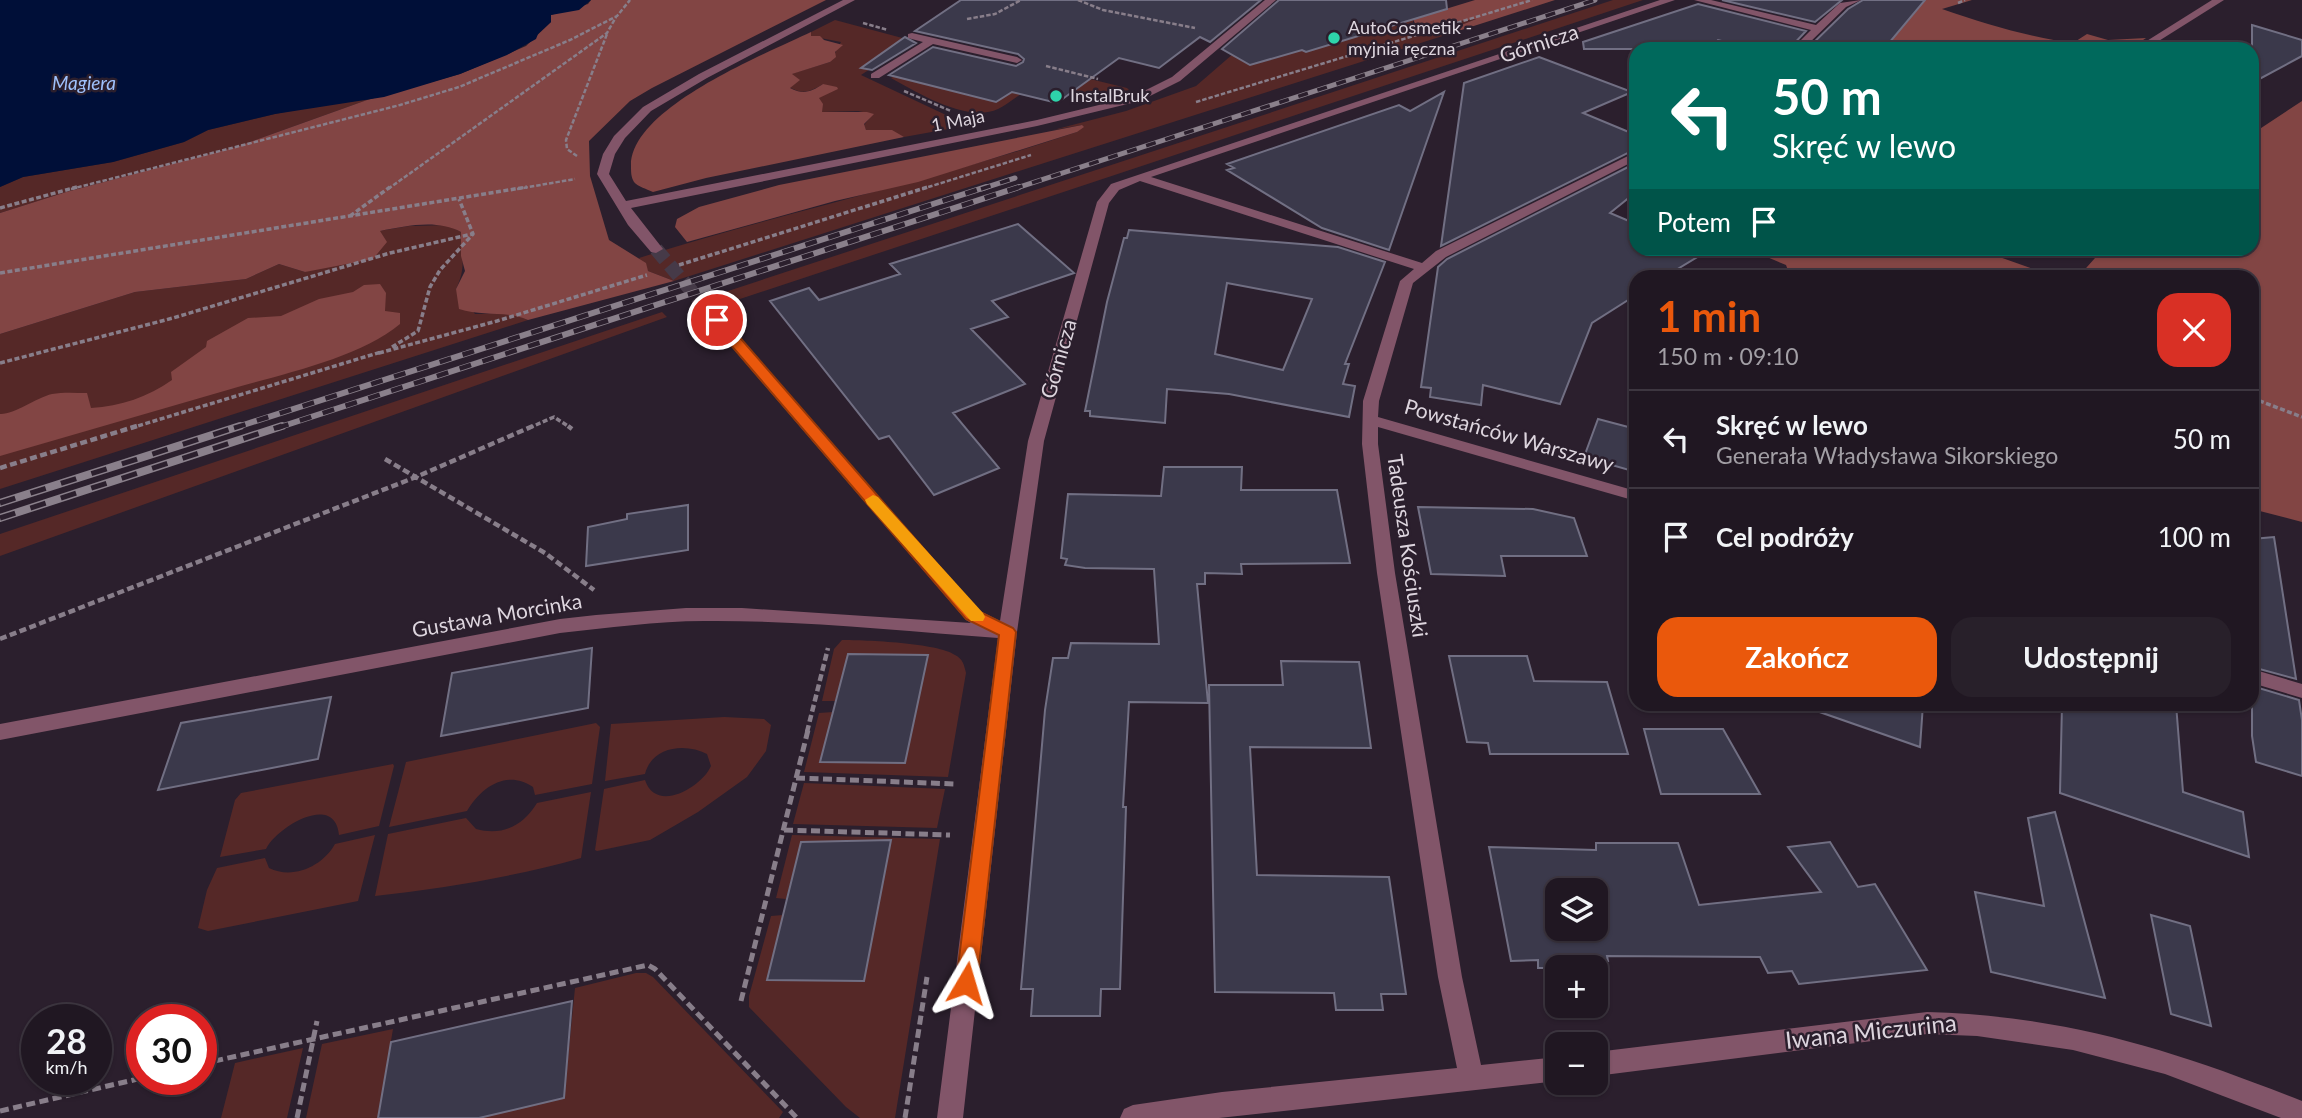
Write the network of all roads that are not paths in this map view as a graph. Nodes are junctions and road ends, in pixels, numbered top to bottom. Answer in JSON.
{"nodes":[{"id":1,"x":850,"y":0,"type":"edge"},
{"id":2,"x":1271,"y":0,"type":"edge"},
{"id":3,"x":1670,"y":0,"type":"edge"},
{"id":4,"x":1699,"y":0,"type":"edge"},
{"id":5,"x":1856,"y":0,"type":"edge"},
{"id":6,"x":2219,"y":0,"type":"edge"},
{"id":7,"x":1817,"y":28,"type":"junction"},
{"id":8,"x":912,"y":36,"type":"road end"},
{"id":9,"x":931,"y":41,"type":"junction"},
{"id":10,"x":1804,"y":42,"type":"edge"},
{"id":11,"x":2150,"y":42,"type":"edge"},
{"id":12,"x":1017,"y":60,"type":"road end"},
{"id":13,"x":875,"y":76,"type":"road end"},
{"id":14,"x":1629,"y":159,"type":"edge"},
{"id":15,"x":1139,"y":177,"type":"junction"},
{"id":16,"x":622,"y":206,"type":"junction"},
{"id":17,"x":656,"y":249,"type":"tunnel mouth"},
{"id":18,"x":1422,"y":267,"type":"junction"},
{"id":19,"x":700,"y":301,"type":"tunnel mouth"},
{"id":20,"x":1369,"y":419,"type":"junction"},
{"id":21,"x":1629,"y":494,"type":"edge"},
{"id":22,"x":1007,"y":632,"type":"junction"},
{"id":23,"x":2259,"y":678,"type":"edge"},
{"id":24,"x":2302,"y":691,"type":"edge"},
{"id":25,"x":0,"y":732,"type":"edge"},
{"id":26,"x":1608,"y":1063,"type":"edge"},
{"id":27,"x":1545,"y":1071,"type":"edge"},
{"id":28,"x":1472,"y":1079,"type":"junction"},
{"id":29,"x":1223,"y":1112,"type":"edge"},
{"id":30,"x":2302,"y":1114,"type":"edge"},
{"id":31,"x":950,"y":1118,"type":"edge"},
{"id":32,"x":1133,"y":1118,"type":"edge"}],
"edges":[{"from":1,"to":16,"type":"street"},
{"from":2,"to":16,"type":"street","name":"1 Maja"},
{"from":3,"to":15,"type":"street","name":"Górnicza"},
{"from":4,"to":7,"type":"street"},
{"from":5,"to":7,"type":"street"},
{"from":6,"to":11,"type":"street"},
{"from":7,"to":10,"type":"street"},
{"from":8,"to":9,"type":"street"},
{"from":9,"to":12,"type":"street"},
{"from":9,"to":13,"type":"street"},
{"from":14,"to":18,"type":"street","name":"Tadeusza Kościuszki"},
{"from":15,"to":18,"type":"street"},
{"from":15,"to":22,"type":"street","name":"Górnicza"},
{"from":16,"to":17,"type":"street"},
{"from":18,"to":20,"type":"street","name":"Tadeusza Kościuszki"},
{"from":19,"to":22,"type":"street"},
{"from":20,"to":21,"type":"street","name":"Powstańców Warszawy"},
{"from":20,"to":28,"type":"street","name":"Tadeusza Kościuszki"},
{"from":22,"to":25,"type":"street","name":"Gustawa Morcinka"},
{"from":22,"to":31,"type":"street","name":"Górnicza"},
{"from":23,"to":24,"type":"street"},
{"from":26,"to":30,"type":"street","name":"Iwana Miczurina"},
{"from":27,"to":28,"type":"street"},
{"from":28,"to":29,"type":"street"},
{"from":29,"to":32,"type":"street"}]}
